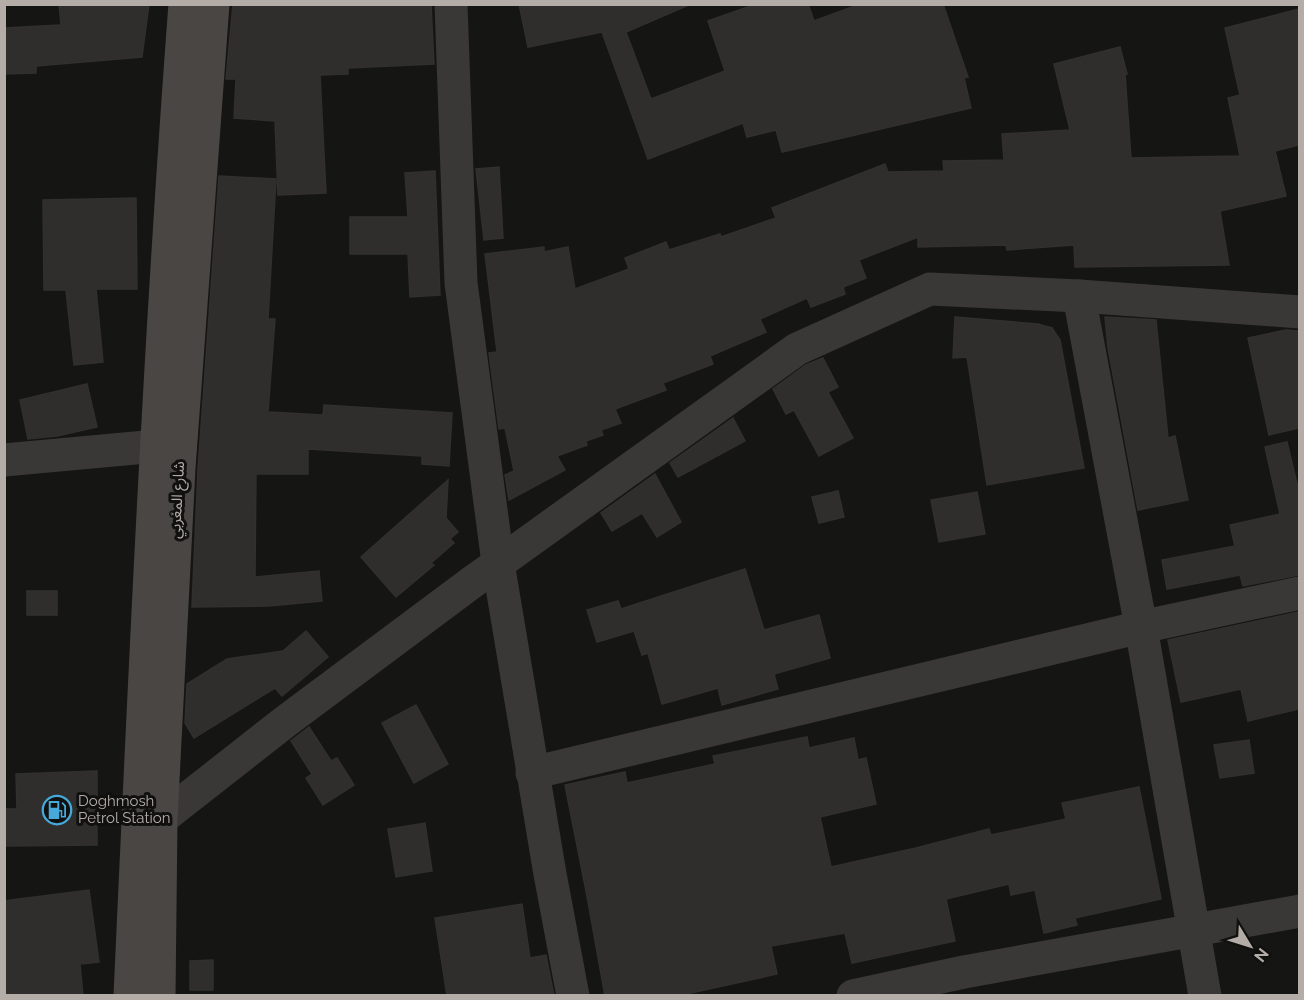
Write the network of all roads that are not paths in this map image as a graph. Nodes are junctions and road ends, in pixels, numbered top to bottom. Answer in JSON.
{"nodes":[{"id":1,"x":185,"y":4,"type":"edge"},
{"id":2,"x":213,"y":4,"type":"edge"},
{"id":3,"x":451,"y":4,"type":"edge"},
{"id":4,"x":1079,"y":297,"type":"junction"},
{"id":5,"x":1299,"y":312,"type":"edge"},
{"id":6,"x":157,"y":446,"type":"junction"},
{"id":7,"x":4,"y":460,"type":"edge"},
{"id":8,"x":498,"y":563,"type":"junction"},
{"id":9,"x":1299,"y":593,"type":"edge"},
{"id":10,"x":1141,"y":627,"type":"junction"},
{"id":11,"x":532,"y":773,"type":"junction"},
{"id":12,"x":161,"y":819,"type":"junction"},
{"id":13,"x":1299,"y":911,"type":"edge"},
{"id":14,"x":1193,"y":930,"type":"junction"},
{"id":15,"x":130,"y":996,"type":"edge"},
{"id":16,"x":159,"y":996,"type":"edge"},
{"id":17,"x":573,"y":996,"type":"edge"},
{"id":18,"x":853,"y":996,"type":"edge"},
{"id":19,"x":1205,"y":996,"type":"edge"}],
"edges":[{"from":1,"to":6,"type":"main road","name":"شارع المغربي"},
{"from":2,"to":12,"type":"main road","name":"شارع المغربي"},
{"from":3,"to":8,"type":"street"},
{"from":4,"to":5,"type":"street"},
{"from":4,"to":8,"type":"street"},
{"from":4,"to":10,"type":"street"},
{"from":6,"to":7,"type":"street"},
{"from":6,"to":15,"type":"main road","name":"شارع المغربي"},
{"from":8,"to":11,"type":"street"},
{"from":8,"to":12,"type":"street"},
{"from":9,"to":10,"type":"street"},
{"from":10,"to":11,"type":"street"},
{"from":10,"to":14,"type":"street"},
{"from":11,"to":17,"type":"street"},
{"from":12,"to":16,"type":"main road","name":"شارع المغربي"},
{"from":13,"to":14,"type":"street"},
{"from":14,"to":18,"type":"street"},
{"from":14,"to":19,"type":"street"}]}
